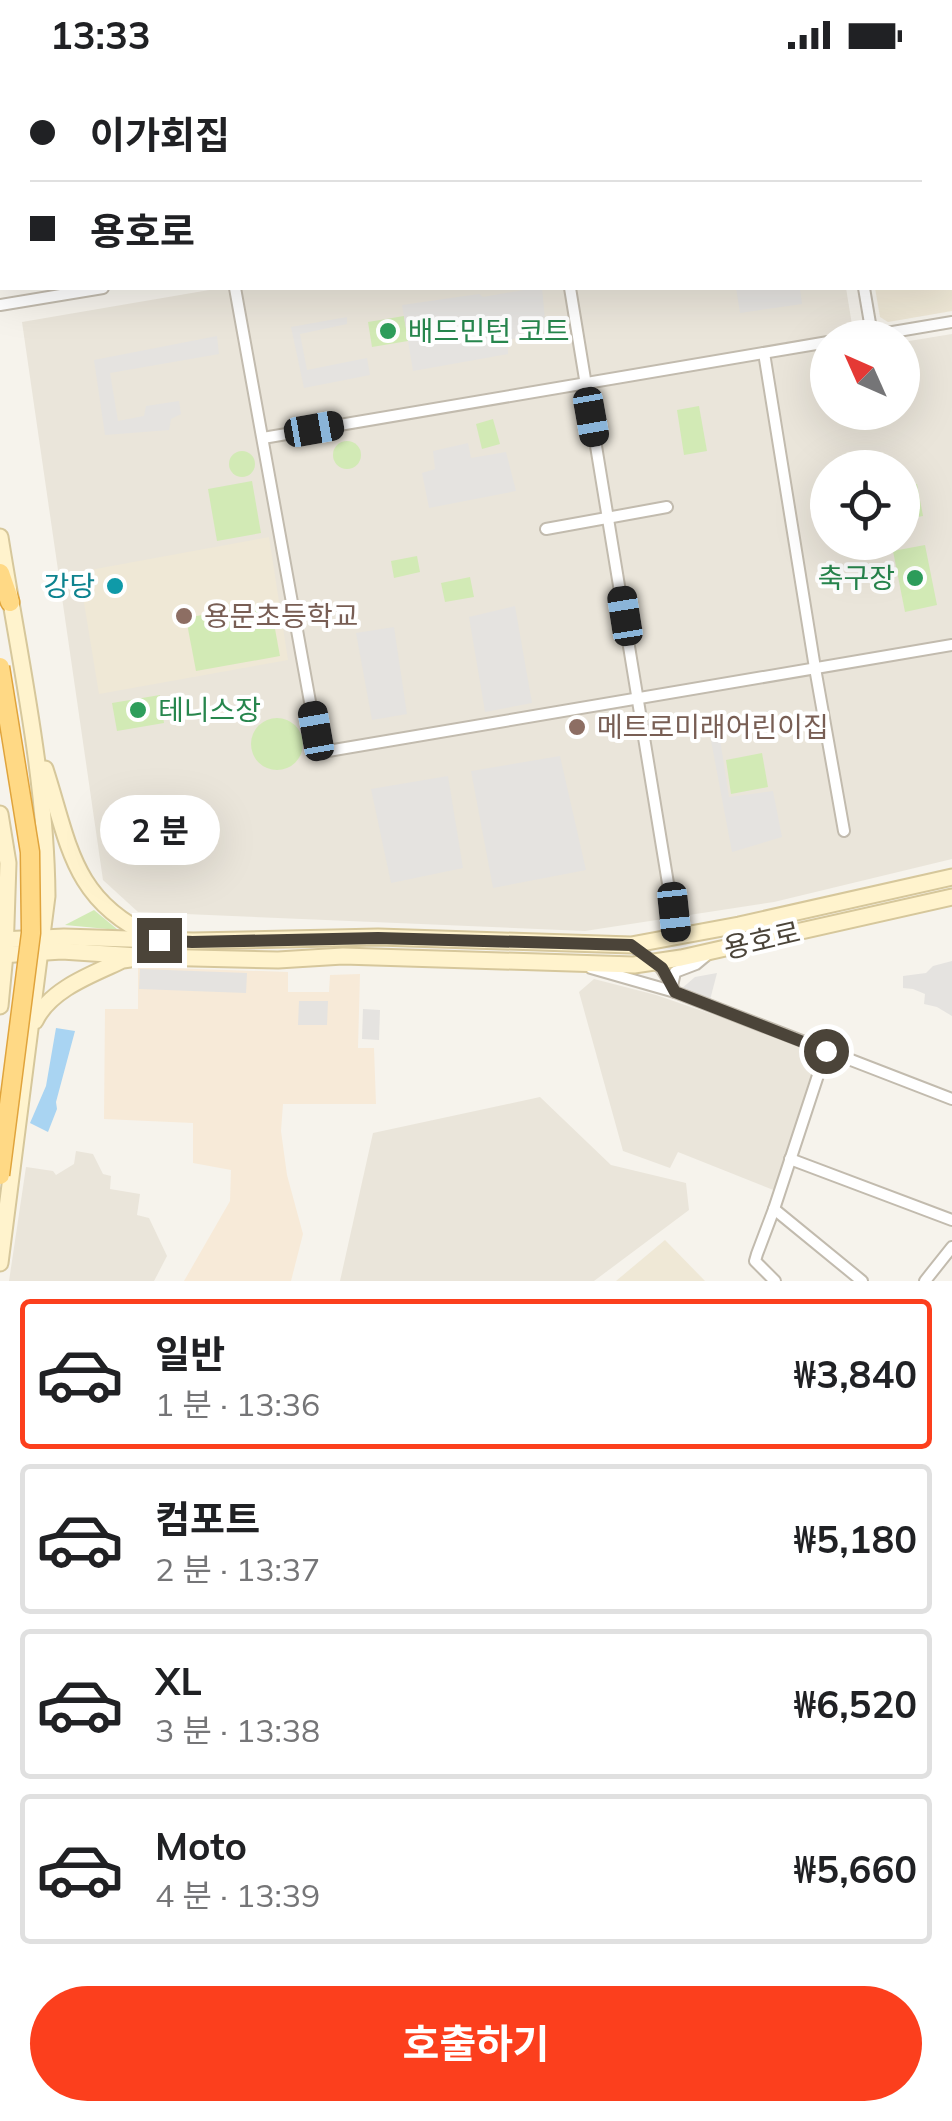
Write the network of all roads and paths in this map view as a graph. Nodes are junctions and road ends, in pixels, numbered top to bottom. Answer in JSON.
{"nodes":[{"id":1,"x":78,"y":290,"type":"edge"},
{"id":2,"x":236,"y":290,"type":"edge"},
{"id":3,"x":570,"y":290,"type":"edge"},
{"id":4,"x":864,"y":290,"type":"edge"},
{"id":5,"x":27,"y":294,"type":"edge"},
{"id":6,"x":0,"y":305,"type":"edge"},
{"id":7,"x":869,"y":320,"type":"edge"},
{"id":8,"x":952,"y":322,"type":"edge"},
{"id":9,"x":920,"y":327,"type":"edge"},
{"id":10,"x":810,"y":345,"type":"edge"},
{"id":11,"x":764,"y":353,"type":"junction"},
{"id":12,"x":586,"y":383,"type":"junction"},
{"id":13,"x":262,"y":438,"type":"junction"},
{"id":14,"x":667,"y":507,"type":"dead end"},
{"id":15,"x":608,"y":517,"type":"junction"},
{"id":16,"x":546,"y":529,"type":"dead end"},
{"id":17,"x":0,"y":537,"type":"edge"},
{"id":18,"x":0,"y":573,"type":"edge"},
{"id":19,"x":10,"y":602,"type":"junction"},
{"id":20,"x":952,"y":645,"type":"edge"},
{"id":21,"x":0,"y":667,"type":"edge"},
{"id":22,"x":815,"y":668,"type":"junction"},
{"id":23,"x":638,"y":698,"type":"junction"},
{"id":24,"x":35,"y":739,"type":"junction"},
{"id":25,"x":0,"y":740,"type":"edge"},
{"id":26,"x":0,"y":814,"type":"edge"},
{"id":27,"x":844,"y":831,"type":"dead end"},
{"id":28,"x":8,"y":864,"type":"junction"},
{"id":29,"x":952,"y":877,"type":"edge"},
{"id":30,"x":0,"y":893,"type":"edge"},
{"id":31,"x":952,"y":897,"type":"edge"},
{"id":32,"x":378,"y":938,"type":"junction"},
{"id":33,"x":678,"y":938,"type":"junction"},
{"id":34,"x":159,"y":940,"type":"junction"},
{"id":35,"x":447,"y":940,"type":"junction"},
{"id":36,"x":37,"y":945,"type":"junction"},
{"id":37,"x":631,"y":945,"type":"junction"},
{"id":38,"x":3,"y":947,"type":"edge"},
{"id":39,"x":712,"y":951,"type":"junction"},
{"id":40,"x":62,"y":952,"type":"junction"},
{"id":41,"x":343,"y":956,"type":"junction"},
{"id":42,"x":152,"y":957,"type":"junction"},
{"id":43,"x":418,"y":958,"type":"junction"},
{"id":44,"x":654,"y":962,"type":"junction"},
{"id":45,"x":579,"y":963,"type":"junction"},
{"id":46,"x":89,"y":976,"type":"junction"},
{"id":47,"x":637,"y":982,"type":"junction"},
{"id":48,"x":673,"y":989,"type":"junction"},
{"id":49,"x":0,"y":1006,"type":"edge"},
{"id":50,"x":31,"y":1030,"type":"junction"},
{"id":51,"x":826,"y":1051,"type":"junction"},
{"id":52,"x":0,"y":1093,"type":"edge"},
{"id":53,"x":952,"y":1099,"type":"edge"},
{"id":54,"x":790,"y":1160,"type":"junction"},
{"id":55,"x":0,"y":1175,"type":"edge"},
{"id":56,"x":774,"y":1210,"type":"junction"},
{"id":57,"x":952,"y":1220,"type":"edge"},
{"id":58,"x":952,"y":1247,"type":"edge"},
{"id":59,"x":0,"y":1263,"type":"edge"},
{"id":60,"x":775,"y":1281,"type":"edge"},
{"id":61,"x":862,"y":1281,"type":"edge"},
{"id":62,"x":925,"y":1281,"type":"edge"}],
"edges":[{"from":1,"to":5,"type":"street"},
{"from":2,"to":13,"type":"street"},
{"from":3,"to":12,"type":"street"},
{"from":4,"to":7,"type":"street"},
{"from":5,"to":6,"type":"street"},
{"from":8,"to":9,"type":"street"},
{"from":10,"to":11,"type":"street"},
{"from":11,"to":12,"type":"street"},
{"from":11,"to":22,"type":"street"},
{"from":12,"to":13,"type":"street"},
{"from":12,"to":15,"type":"street"},
{"from":13,"to":23,"type":"street"},
{"from":14,"to":15,"type":"street"},
{"from":15,"to":16,"type":"street"},
{"from":15,"to":23,"type":"street"},
{"from":17,"to":19,"type":"main road"},
{"from":18,"to":19,"type":"highway"},
{"from":19,"to":24,"type":"main road"},
{"from":20,"to":22,"type":"street"},
{"from":21,"to":55,"type":"highway","bridge":true},
{"from":22,"to":23,"type":"street"},
{"from":22,"to":27,"type":"street"},
{"from":23,"to":33,"type":"street"},
{"from":24,"to":34,"type":"main road"},
{"from":24,"to":36,"type":"main road"},
{"from":25,"to":52,"type":"highway"},
{"from":26,"to":28,"type":"main road"},
{"from":28,"to":30,"type":"main road"},
{"from":28,"to":38,"type":"main road"},
{"from":29,"to":33,"type":"main road","name":"용호로"},
{"from":31,"to":39,"type":"main road","name":"용호로"},
{"from":32,"to":34,"type":"main road","name":"용호로"},
{"from":32,"to":35,"type":"main road","name":"용호로"},
{"from":32,"to":41,"type":"main road"},
{"from":33,"to":37,"type":"main road","name":"용호로"},
{"from":34,"to":36,"type":"main road","name":"용호로"},
{"from":35,"to":37,"type":"main road","name":"용호로"},
{"from":35,"to":43,"type":"main road"},
{"from":36,"to":38,"type":"main road"},
{"from":36,"to":40,"type":"main road","name":"용호로"},
{"from":36,"to":50,"type":"main road"},
{"from":37,"to":44,"type":"street"},
{"from":38,"to":49,"type":"main road"},
{"from":39,"to":44,"type":"main road","name":"용호로"},
{"from":39,"to":48,"type":"street"},
{"from":40,"to":42,"type":"main road","name":"용호로"},
{"from":40,"to":46,"type":"main road"},
{"from":41,"to":42,"type":"main road","name":"용호로"},
{"from":41,"to":43,"type":"main road","name":"용호로"},
{"from":42,"to":46,"type":"main road"},
{"from":43,"to":45,"type":"main road","name":"용호로"},
{"from":44,"to":45,"type":"main road","name":"용호로"},
{"from":44,"to":47,"type":"street"},
{"from":44,"to":48,"type":"street"},
{"from":45,"to":47,"type":"street"},
{"from":46,"to":50,"type":"main road"},
{"from":47,"to":48,"type":"street"},
{"from":48,"to":51,"type":"street"},
{"from":50,"to":59,"type":"main road"},
{"from":51,"to":53,"type":"street"},
{"from":51,"to":54,"type":"street"},
{"from":54,"to":56,"type":"street"},
{"from":54,"to":57,"type":"street"},
{"from":56,"to":60,"type":"street"},
{"from":56,"to":61,"type":"street"},
{"from":58,"to":62,"type":"street"}]}
